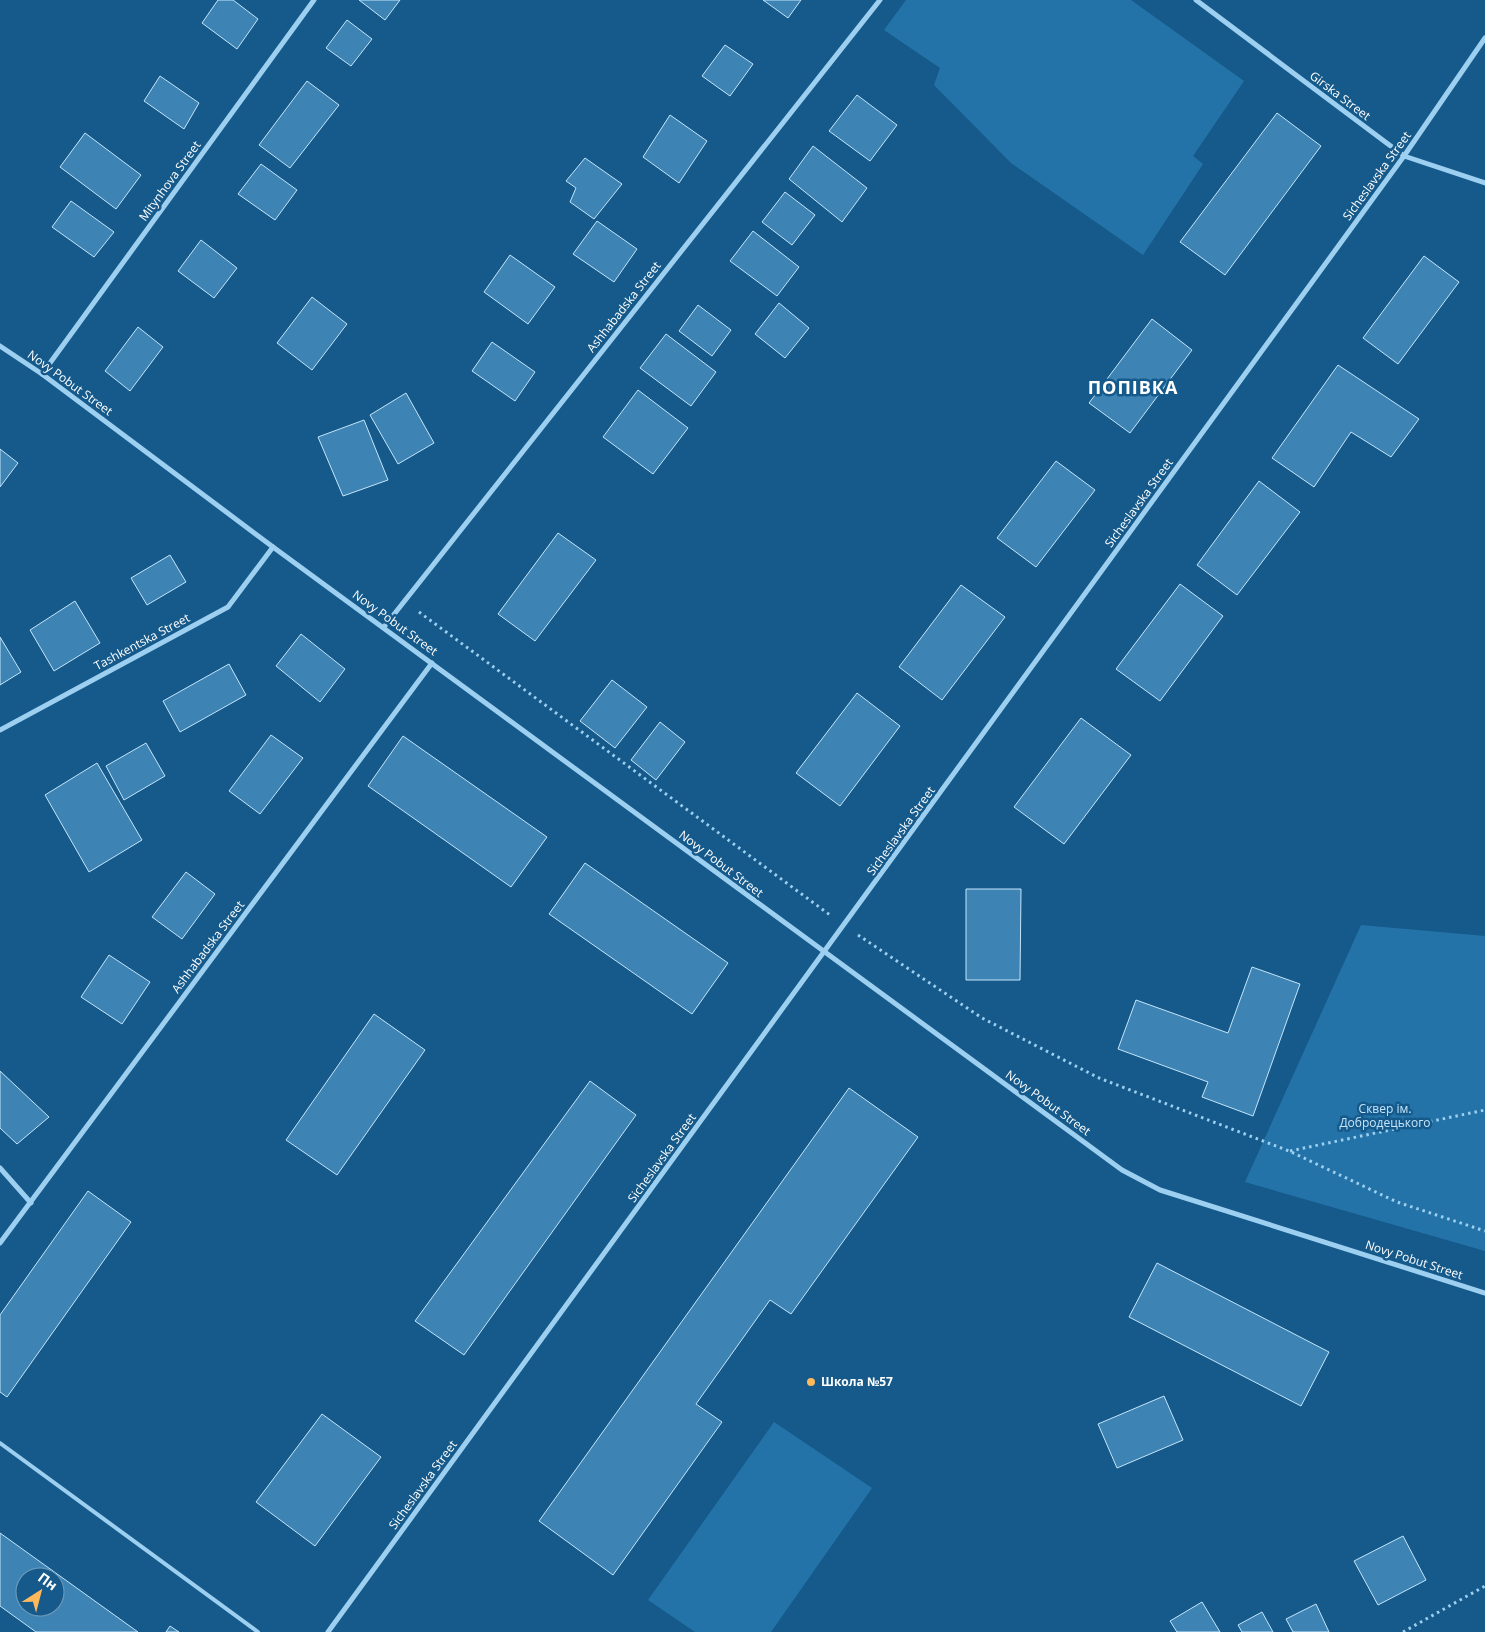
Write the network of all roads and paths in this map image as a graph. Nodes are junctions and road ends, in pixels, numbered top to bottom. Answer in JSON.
{"nodes":[{"id":1,"x":314,"y":0,"type":"edge"},
{"id":2,"x":880,"y":0,"type":"edge"},
{"id":3,"x":1196,"y":0,"type":"edge"},
{"id":4,"x":1485,"y":38,"type":"edge"},
{"id":5,"x":1404,"y":156,"type":"junction"},
{"id":6,"x":1485,"y":183,"type":"edge"},
{"id":7,"x":0,"y":346,"type":"edge"},
{"id":8,"x":42,"y":374,"type":"junction"},
{"id":9,"x":273,"y":547,"type":"junction"},
{"id":10,"x":404,"y":601,"type":"junction"},
{"id":11,"x":384,"y":627,"type":"junction"},
{"id":12,"x":432,"y":662,"type":"junction"},
{"id":13,"x":0,"y":730,"type":"edge"},
{"id":14,"x":844,"y":925,"type":"junction"},
{"id":15,"x":824,"y":953,"type":"junction"},
{"id":16,"x":1485,"y":1110,"type":"edge"},
{"id":17,"x":1289,"y":1151,"type":"junction"},
{"id":18,"x":0,"y":1168,"type":"edge"},
{"id":19,"x":31,"y":1203,"type":"junction"},
{"id":20,"x":1485,"y":1231,"type":"edge"},
{"id":21,"x":0,"y":1244,"type":"edge"},
{"id":22,"x":1485,"y":1293,"type":"edge"},
{"id":23,"x":0,"y":1443,"type":"edge"},
{"id":24,"x":1485,"y":1586,"type":"edge"},
{"id":25,"x":258,"y":1632,"type":"edge"},
{"id":26,"x":328,"y":1632,"type":"edge"},
{"id":27,"x":1403,"y":1632,"type":"edge"}],
"edges":[{"from":1,"to":8,"type":"street","name":"Mitynhova Street"},
{"from":2,"to":10,"type":"street","name":"Ashhabadska Street"},
{"from":3,"to":5,"type":"street","name":"Girska Street"},
{"from":4,"to":5,"type":"street","name":"Sicheslavska Street"},
{"from":5,"to":6,"type":"street","name":"Girska Street"},
{"from":5,"to":14,"type":"street","name":"Sicheslavska Street"},
{"from":7,"to":8,"type":"street","name":"Novy Pobut Street"},
{"from":8,"to":9,"type":"street","name":"Novy Pobut Street"},
{"from":9,"to":11,"type":"street","name":"Novy Pobut Street"},
{"from":9,"to":13,"type":"street","name":"Tashkentska Street"},
{"from":10,"to":11,"type":"street","name":"Ashhabadska Street"},
{"from":10,"to":14,"type":"path"},
{"from":11,"to":12,"type":"street","name":"Novy Pobut Street"},
{"from":12,"to":15,"type":"street","name":"Novy Pobut Street"},
{"from":12,"to":19,"type":"street","name":"Ashhabadska Street"},
{"from":14,"to":15,"type":"street","name":"Sicheslavska Street"},
{"from":14,"to":17,"type":"path"},
{"from":15,"to":22,"type":"street","name":"Novy Pobut Street"},
{"from":15,"to":26,"type":"street","name":"Sicheslavska Street"},
{"from":16,"to":17,"type":"path"},
{"from":17,"to":20,"type":"path"},
{"from":18,"to":19,"type":"street"},
{"from":19,"to":21,"type":"street","name":"Ashhabadska Street"},
{"from":23,"to":25,"type":"lane"},
{"from":24,"to":27,"type":"path"}]}
